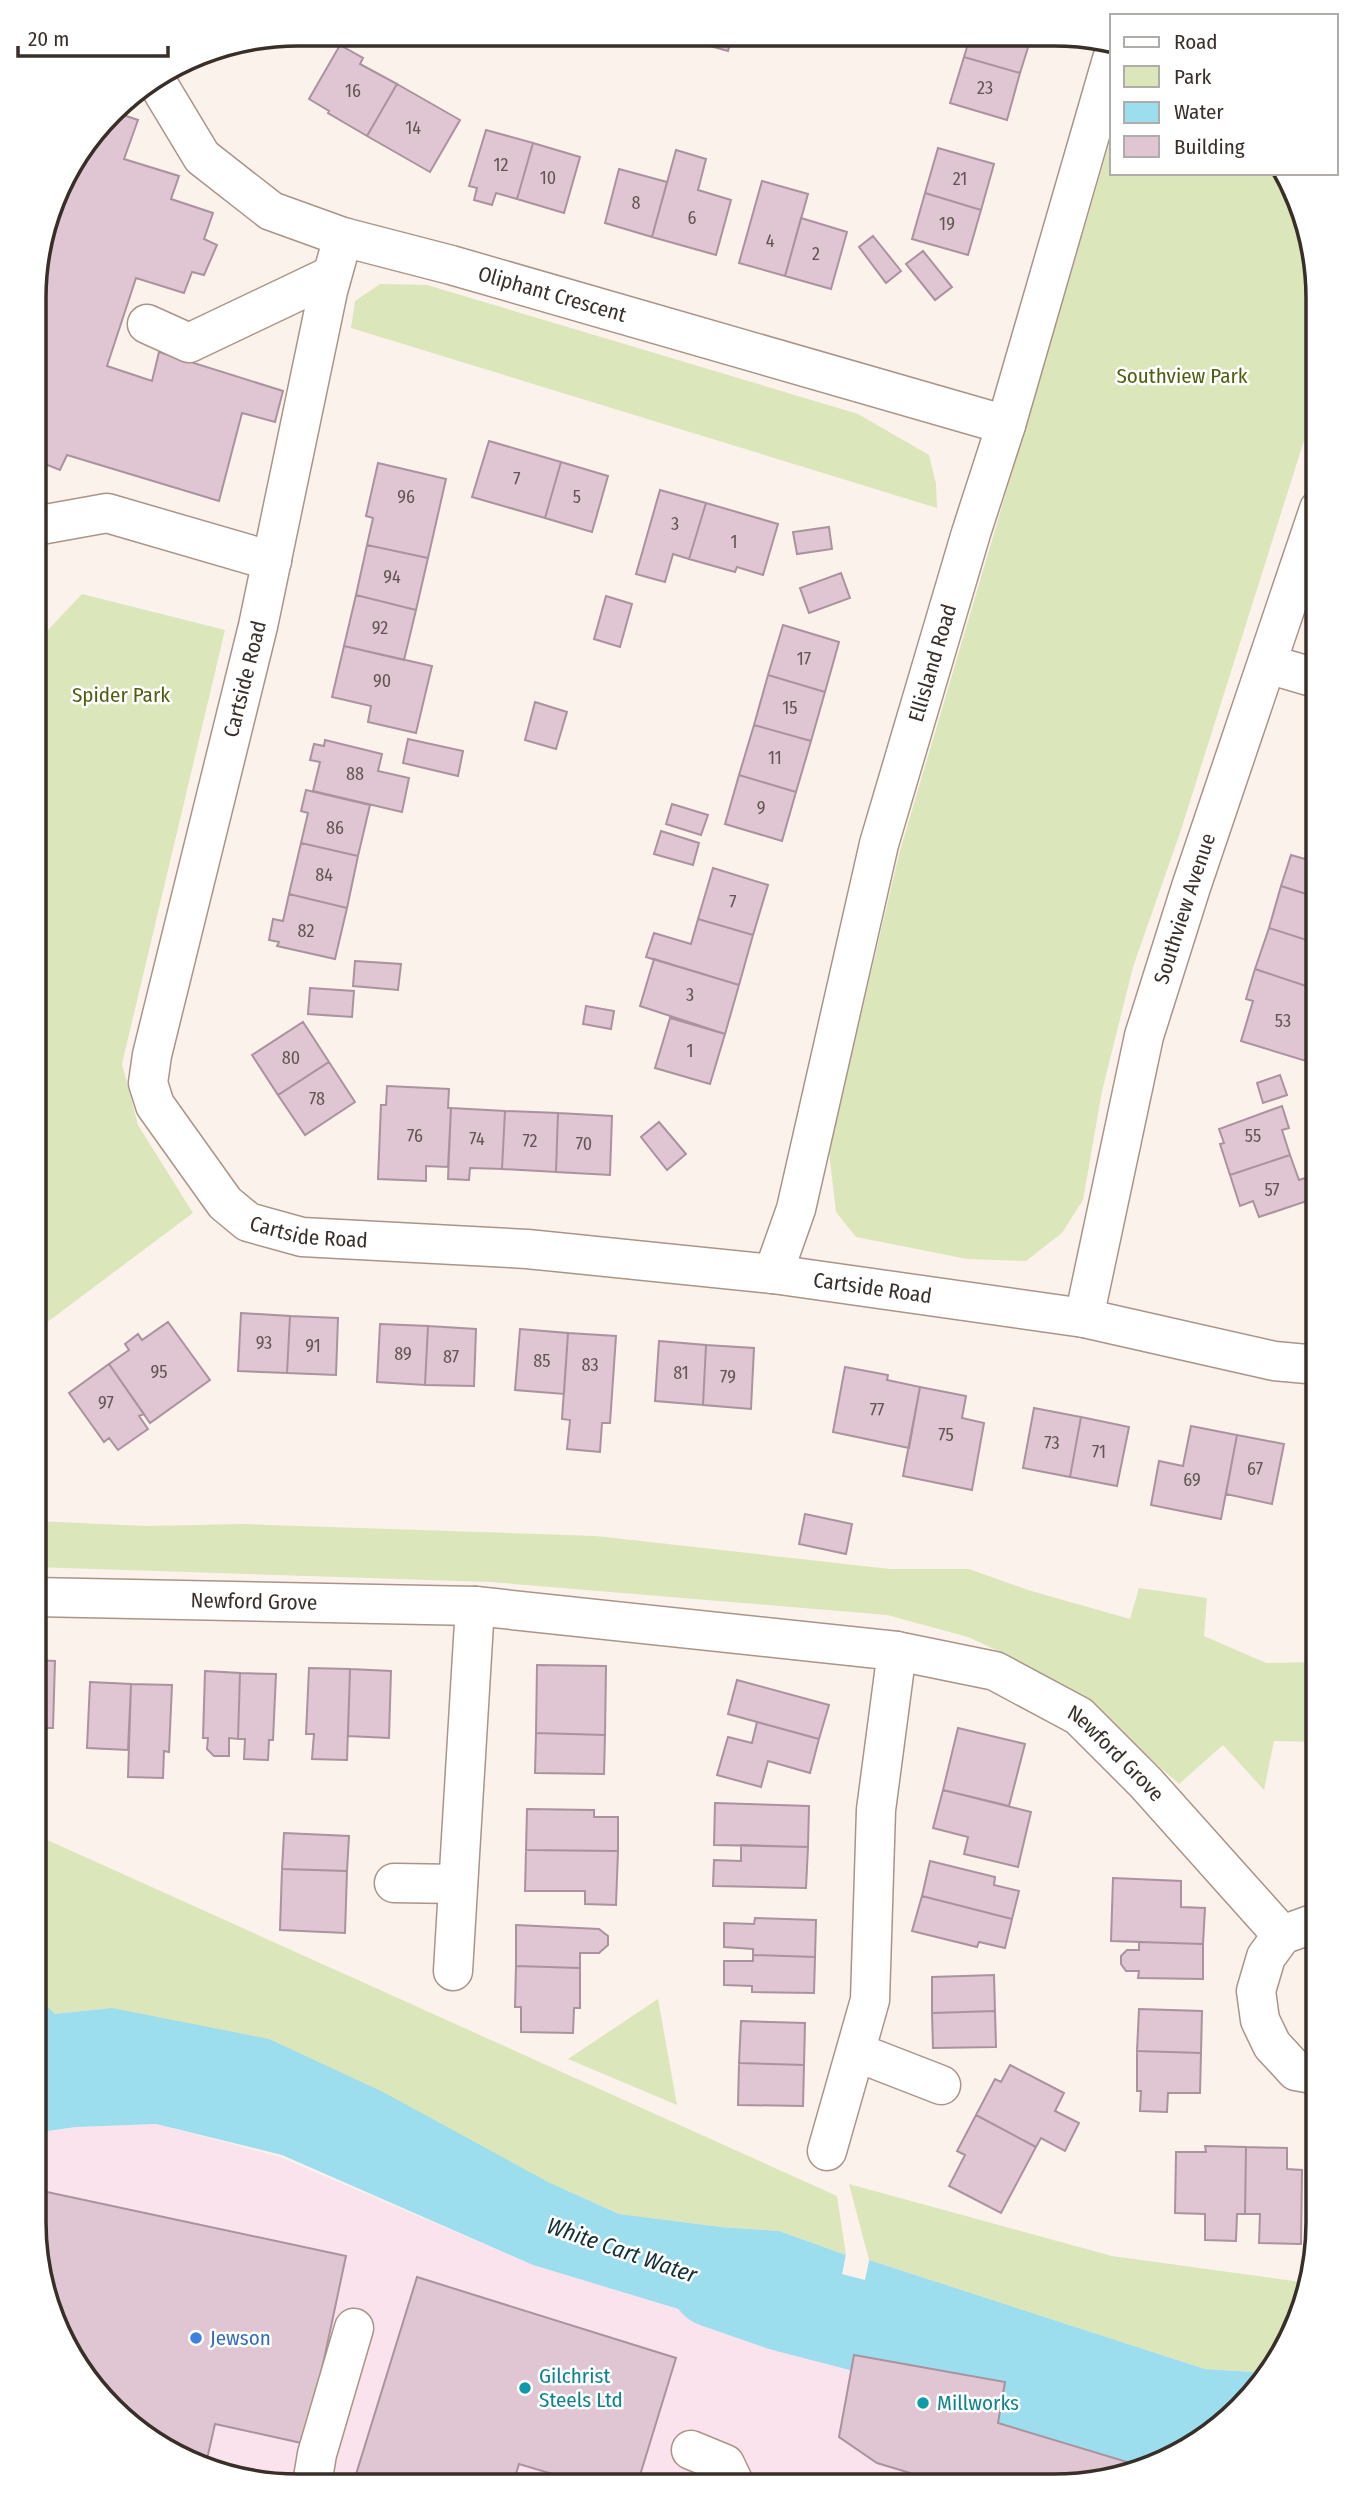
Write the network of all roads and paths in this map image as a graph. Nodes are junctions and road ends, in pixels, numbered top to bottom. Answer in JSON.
{"nodes":[{"id":1,"x":1110,"y":67,"type":"edge"},
{"id":2,"x":160,"y":87,"type":"edge"},
{"id":3,"x":343,"y":237,"type":"junction"},
{"id":4,"x":332,"y":275,"type":"junction"},
{"id":5,"x":147,"y":324,"type":"dead end"},
{"id":6,"x":1006,"y":425,"type":"junction"},
{"id":7,"x":46,"y":524,"type":"edge"},
{"id":8,"x":1306,"y":549,"type":"edge"},
{"id":9,"x":272,"y":561,"type":"junction"},
{"id":10,"x":1268,"y":664,"type":"junction"},
{"id":11,"x":1306,"y":675,"type":"edge"},
{"id":12,"x":773,"y":1274,"type":"junction"},
{"id":13,"x":1084,"y":1318,"type":"junction"},
{"id":14,"x":1306,"y":1364,"type":"edge"},
{"id":15,"x":46,"y":1597,"type":"edge"},
{"id":16,"x":475,"y":1606,"type":"junction"},
{"id":17,"x":897,"y":1651,"type":"junction"},
{"id":18,"x":394,"y":1883,"type":"dead end"},
{"id":19,"x":458,"y":1884,"type":"junction"},
{"id":20,"x":1306,"y":1927,"type":"edge"},
{"id":21,"x":1282,"y":1936,"type":"junction"},
{"id":22,"x":453,"y":1971,"type":"dead end"},
{"id":23,"x":856,"y":2052,"type":"junction"},
{"id":24,"x":1306,"y":2073,"type":"edge"},
{"id":25,"x":941,"y":2085,"type":"dead end"},
{"id":26,"x":827,"y":2151,"type":"dead end"},
{"id":27,"x":355,"y":2328,"type":"dead end"},
{"id":28,"x":691,"y":2450,"type":"dead end"},
{"id":29,"x":314,"y":2474,"type":"edge"},
{"id":30,"x":730,"y":2474,"type":"edge"}],
"edges":[{"from":1,"to":6,"type":"street","name":"Ellisland Road"},
{"from":2,"to":3,"type":"street","name":"Oliphant Crescent"},
{"from":3,"to":4,"type":"street","name":"Cartside Road"},
{"from":3,"to":6,"type":"street","name":"Oliphant Crescent"},
{"from":4,"to":5,"type":"street"},
{"from":4,"to":9,"type":"street","name":"Cartside Road"},
{"from":6,"to":12,"type":"street","name":"Ellisland Road"},
{"from":7,"to":9,"type":"street"},
{"from":8,"to":10,"type":"street","name":"Southview Avenue"},
{"from":9,"to":12,"type":"street","name":"Cartside Road"},
{"from":10,"to":11,"type":"street"},
{"from":10,"to":13,"type":"street","name":"Southview Avenue"},
{"from":12,"to":13,"type":"street","name":"Cartside Road"},
{"from":13,"to":14,"type":"street","name":"Cartside Road"},
{"from":15,"to":16,"type":"street","name":"Newford Grove"},
{"from":16,"to":17,"type":"street","name":"Newford Grove"},
{"from":16,"to":19,"type":"street"},
{"from":17,"to":21,"type":"street","name":"Newford Grove"},
{"from":17,"to":23,"type":"street"},
{"from":18,"to":19,"type":"street"},
{"from":19,"to":22,"type":"street"},
{"from":20,"to":21,"type":"street"},
{"from":21,"to":24,"type":"street"},
{"from":23,"to":25,"type":"street"},
{"from":23,"to":26,"type":"street"},
{"from":27,"to":29,"type":"street"},
{"from":28,"to":30,"type":"street"}]}
